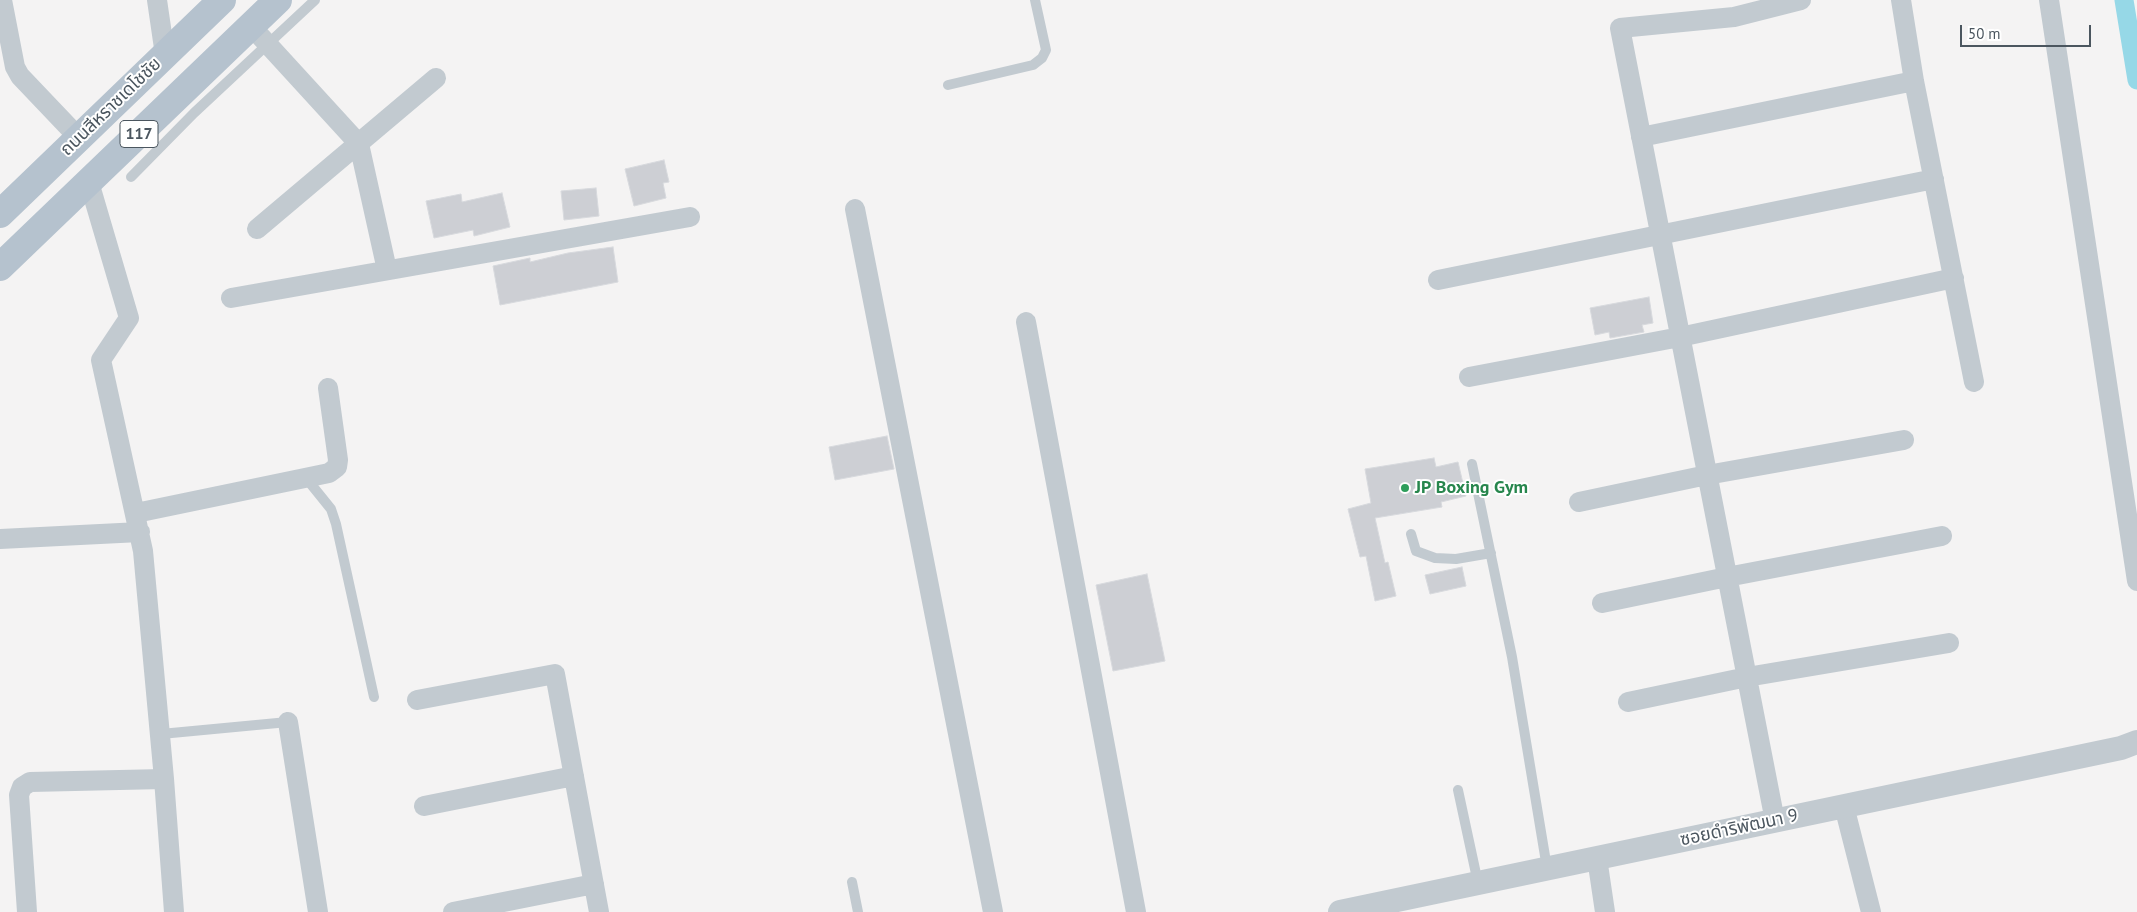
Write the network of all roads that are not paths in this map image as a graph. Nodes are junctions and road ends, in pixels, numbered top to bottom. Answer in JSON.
{"nodes":[{"id":1,"x":2,"y":0,"type":"edge"},
{"id":2,"x":157,"y":0,"type":"edge"},
{"id":3,"x":222,"y":0,"type":"edge"},
{"id":4,"x":278,"y":0,"type":"edge"},
{"id":5,"x":315,"y":0,"type":"edge"},
{"id":6,"x":1035,"y":0,"type":"edge"},
{"id":7,"x":1801,"y":0,"type":"edge"},
{"id":8,"x":1901,"y":0,"type":"edge"},
{"id":9,"x":2049,"y":0,"type":"edge"},
{"id":10,"x":260,"y":34,"type":"junction"},
{"id":11,"x":164,"y":56,"type":"junction"},
{"id":12,"x":436,"y":78,"type":"dead end"},
{"id":13,"x":1914,"y":81,"type":"junction"},
{"id":14,"x":948,"y":85,"type":"dead end"},
{"id":15,"x":1641,"y":137,"type":"junction"},
{"id":16,"x":79,"y":138,"type":"junction"},
{"id":17,"x":359,"y":144,"type":"junction"},
{"id":18,"x":140,"y":150,"type":"junction"},
{"id":19,"x":130,"y":177,"type":"dead end"},
{"id":20,"x":1934,"y":178,"type":"junction"},
{"id":21,"x":89,"y":182,"type":"junction"},
{"id":22,"x":855,"y":209,"type":"dead end"},
{"id":23,"x":0,"y":214,"type":"edge"},
{"id":24,"x":690,"y":217,"type":"dead end"},
{"id":25,"x":257,"y":228,"type":"dead end"},
{"id":26,"x":1660,"y":235,"type":"junction"},
{"id":27,"x":0,"y":268,"type":"edge"},
{"id":28,"x":387,"y":270,"type":"junction"},
{"id":29,"x":1954,"y":278,"type":"junction"},
{"id":30,"x":1438,"y":280,"type":"dead end"},
{"id":31,"x":231,"y":298,"type":"dead end"},
{"id":32,"x":1026,"y":322,"type":"dead end"},
{"id":33,"x":1680,"y":337,"type":"junction"},
{"id":34,"x":1469,"y":377,"type":"dead end"},
{"id":35,"x":1974,"y":382,"type":"dead end"},
{"id":36,"x":328,"y":388,"type":"dead end"},
{"id":37,"x":1904,"y":440,"type":"dead end"},
{"id":38,"x":1472,"y":464,"type":"dead end"},
{"id":39,"x":1707,"y":475,"type":"junction"},
{"id":40,"x":306,"y":478,"type":"junction"},
{"id":41,"x":1579,"y":502,"type":"dead end"},
{"id":42,"x":138,"y":522,"type":"junction"},
{"id":43,"x":1411,"y":534,"type":"dead end"},
{"id":44,"x":1942,"y":536,"type":"dead end"},
{"id":45,"x":0,"y":539,"type":"edge"},
{"id":46,"x":1491,"y":553,"type":"junction"},
{"id":47,"x":1727,"y":577,"type":"junction"},
{"id":48,"x":2137,"y":581,"type":"edge"},
{"id":49,"x":1602,"y":603,"type":"dead end"},
{"id":50,"x":1949,"y":643,"type":"dead end"},
{"id":51,"x":1747,"y":677,"type":"junction"},
{"id":52,"x":374,"y":697,"type":"dead end"},
{"id":53,"x":417,"y":700,"type":"dead end"},
{"id":54,"x":1628,"y":702,"type":"dead end"},
{"id":55,"x":288,"y":722,"type":"joint"},
{"id":56,"x":160,"y":734,"type":"junction"},
{"id":57,"x":2137,"y":742,"type":"edge"},
{"id":58,"x":574,"y":776,"type":"junction"},
{"id":59,"x":164,"y":778,"type":"junction"},
{"id":60,"x":1458,"y":790,"type":"dead end"},
{"id":61,"x":424,"y":806,"type":"dead end"},
{"id":62,"x":1844,"y":806,"type":"junction"},
{"id":63,"x":1775,"y":821,"type":"junction"},
{"id":64,"x":1596,"y":858,"type":"junction"},
{"id":65,"x":1547,"y":868,"type":"junction"},
{"id":66,"x":852,"y":882,"type":"dead end"},
{"id":67,"x":1478,"y":883,"type":"junction"},
{"id":68,"x":594,"y":884,"type":"junction"},
{"id":69,"x":1387,"y":907,"type":"edge"},
{"id":70,"x":27,"y":912,"type":"edge"},
{"id":71,"x":174,"y":912,"type":"edge"},
{"id":72,"x":318,"y":912,"type":"edge"},
{"id":73,"x":453,"y":912,"type":"edge"},
{"id":74,"x":599,"y":912,"type":"edge"},
{"id":75,"x":858,"y":912,"type":"edge"},
{"id":76,"x":993,"y":912,"type":"edge"},
{"id":77,"x":1136,"y":912,"type":"edge"},
{"id":78,"x":1340,"y":912,"type":"edge"},
{"id":79,"x":1605,"y":912,"type":"edge"},
{"id":80,"x":1871,"y":912,"type":"edge"}],
"edges":[{"from":1,"to":16,"type":"street"},
{"from":2,"to":11,"type":"street"},
{"from":3,"to":11,"type":"main road","name":"ถนนสีหราชเดโชชัย","number":"117"},
{"from":4,"to":10,"type":"main road","number":"117"},
{"from":5,"to":10,"type":"lane"},
{"from":6,"to":14,"type":"lane"},
{"from":7,"to":15,"type":"street"},
{"from":8,"to":13,"type":"street"},
{"from":9,"to":48,"type":"street"},
{"from":10,"to":17,"type":"street"},
{"from":10,"to":18,"type":"main road","number":"117"},
{"from":11,"to":16,"type":"main road","name":"ถนนสีหราชเดโชชัย","number":"117"},
{"from":12,"to":17,"type":"street"},
{"from":13,"to":15,"type":"street"},
{"from":13,"to":20,"type":"street"},
{"from":15,"to":26,"type":"street"},
{"from":16,"to":23,"type":"main road","name":"ถนนสีหราชเดโชชัย","number":"117"},
{"from":17,"to":25,"type":"street"},
{"from":17,"to":28,"type":"street"},
{"from":18,"to":19,"type":"lane"},
{"from":18,"to":21,"type":"main road","number":"117"},
{"from":20,"to":26,"type":"street"},
{"from":20,"to":29,"type":"street"},
{"from":21,"to":27,"type":"main road","number":"117"},
{"from":21,"to":42,"type":"street"},
{"from":22,"to":76,"type":"street"},
{"from":24,"to":28,"type":"street"},
{"from":26,"to":30,"type":"street"},
{"from":26,"to":33,"type":"street"},
{"from":28,"to":31,"type":"street"},
{"from":29,"to":33,"type":"street"},
{"from":29,"to":35,"type":"street"},
{"from":32,"to":77,"type":"street"},
{"from":33,"to":34,"type":"street"},
{"from":33,"to":39,"type":"street"},
{"from":36,"to":40,"type":"street"},
{"from":37,"to":39,"type":"street"},
{"from":38,"to":46,"type":"lane"},
{"from":39,"to":41,"type":"street"},
{"from":39,"to":47,"type":"street"},
{"from":40,"to":42,"type":"street"},
{"from":40,"to":52,"type":"lane"},
{"from":42,"to":45,"type":"street"},
{"from":42,"to":56,"type":"street"},
{"from":43,"to":46,"type":"lane"},
{"from":44,"to":47,"type":"street"},
{"from":46,"to":65,"type":"lane"},
{"from":47,"to":49,"type":"street"},
{"from":47,"to":51,"type":"street"},
{"from":50,"to":51,"type":"street"},
{"from":51,"to":54,"type":"street"},
{"from":51,"to":63,"type":"street"},
{"from":53,"to":58,"type":"street"},
{"from":55,"to":56,"type":"lane"},
{"from":55,"to":72,"type":"street"},
{"from":56,"to":59,"type":"street"},
{"from":57,"to":62,"type":"street","name":"ซอยดำริพัฒนา 9"},
{"from":58,"to":61,"type":"street"},
{"from":58,"to":68,"type":"street"},
{"from":59,"to":70,"type":"street"},
{"from":59,"to":71,"type":"street"},
{"from":60,"to":67,"type":"lane"},
{"from":62,"to":63,"type":"street","name":"ซอยดำริพัฒนา 9"},
{"from":62,"to":80,"type":"street"},
{"from":63,"to":64,"type":"street","name":"ซอยดำริพัฒนา 9"},
{"from":64,"to":65,"type":"street","name":"ซอยดำริพัฒนา 9"},
{"from":64,"to":79,"type":"street"},
{"from":65,"to":67,"type":"street","name":"ซอยดำริพัฒนา 9"},
{"from":66,"to":75,"type":"lane"},
{"from":67,"to":69,"type":"street","name":"ซอยดำริพัฒนา 9"},
{"from":68,"to":73,"type":"street"},
{"from":68,"to":74,"type":"street"},
{"from":69,"to":78,"type":"street","name":"ซอยดำริพัฒนา 9"}]}
